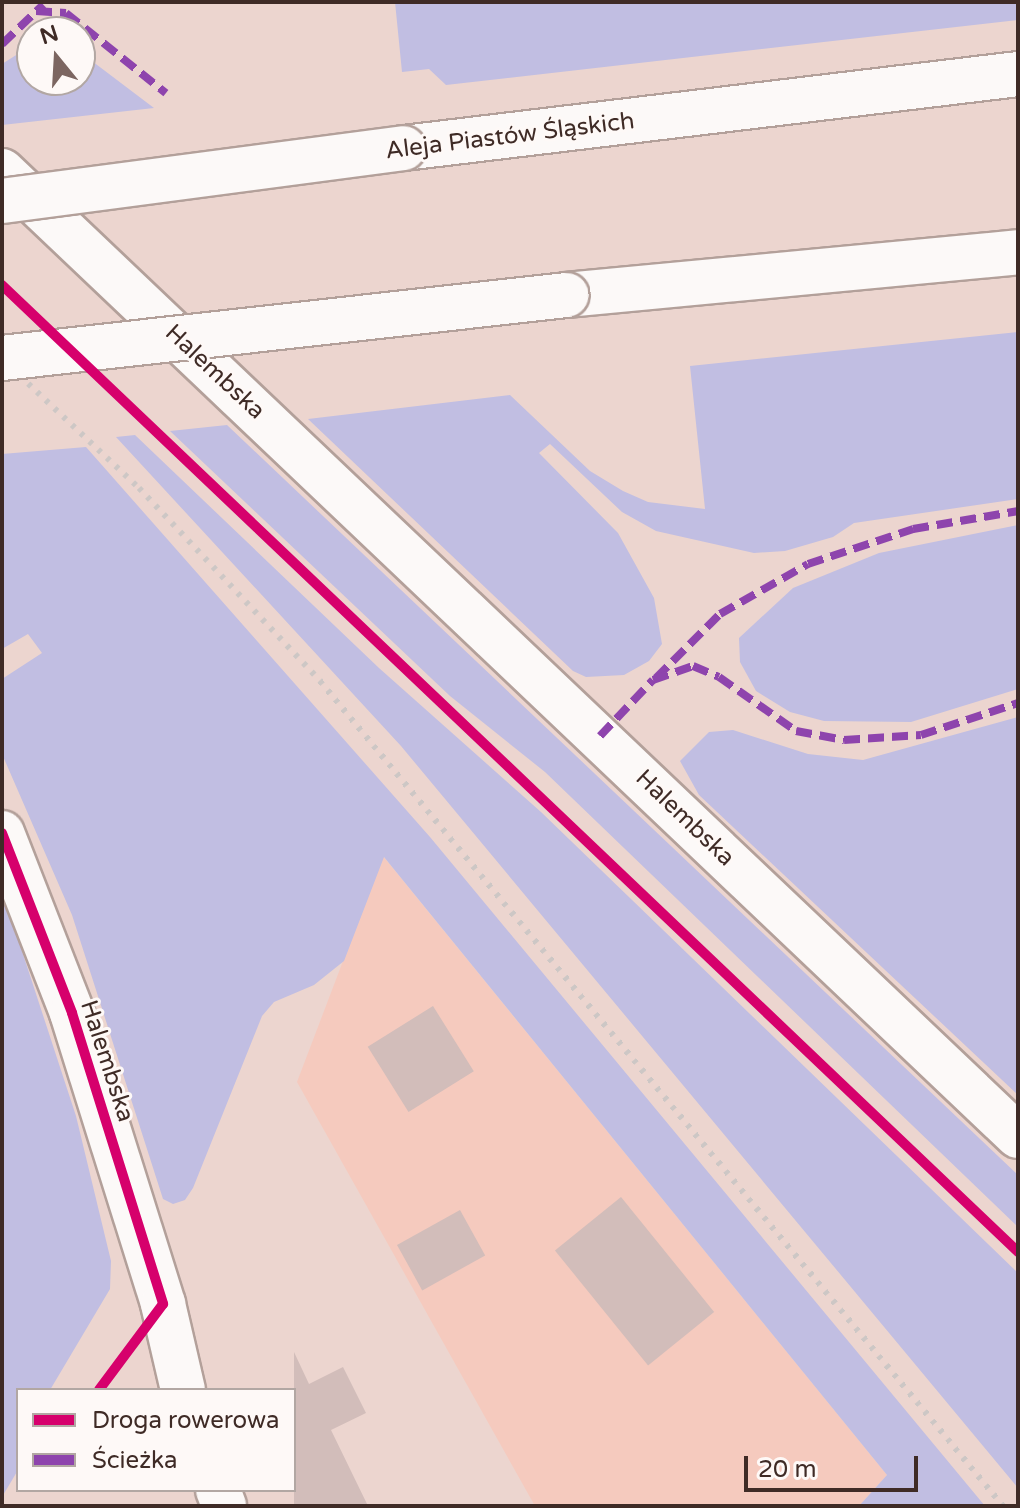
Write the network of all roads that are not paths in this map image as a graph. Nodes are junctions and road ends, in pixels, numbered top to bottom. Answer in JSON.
{"nodes":[{"id":1,"x":1018,"y":74,"type":"edge"},
{"id":2,"x":2,"y":171,"type":"edge"},
{"id":3,"x":2,"y":201,"type":"edge"},
{"id":4,"x":1018,"y":252,"type":"edge"},
{"id":5,"x":2,"y":358,"type":"edge"},
{"id":6,"x":2,"y":833,"type":"edge"},
{"id":7,"x":1018,"y":1136,"type":"edge"},
{"id":8,"x":183,"y":1388,"type":"edge"}],
"edges":[{"from":1,"to":3,"type":"main road","name":"Aleja Piastów Śląskich","bridge":true},
{"from":2,"to":7,"type":"main road","name":"Halembska"},
{"from":4,"to":5,"type":"main road","bridge":true},
{"from":6,"to":8,"type":"main road","name":"Halembska"}]}
